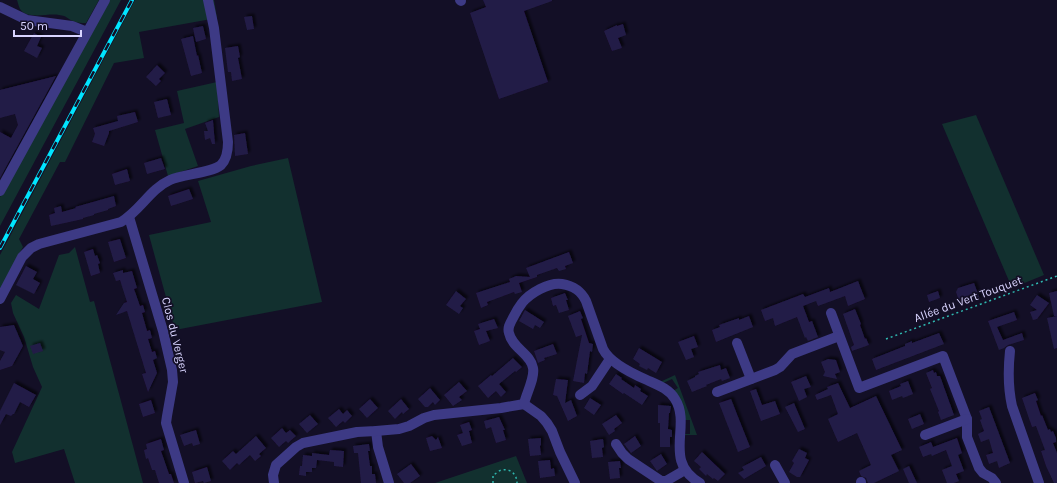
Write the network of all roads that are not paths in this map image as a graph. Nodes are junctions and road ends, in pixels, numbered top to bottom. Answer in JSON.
{"nodes":[{"id":1,"x":105,"y":0,"type":"edge"},
{"id":2,"x":208,"y":0,"type":"edge"},
{"id":3,"x":0,"y":7,"type":"edge"},
{"id":4,"x":87,"y":32,"type":"junction"},
{"id":5,"x":0,"y":191,"type":"edge"},
{"id":6,"x":128,"y":217,"type":"junction"},
{"id":7,"x":0,"y":299,"type":"edge"},
{"id":8,"x":831,"y":313,"type":"dead end"},
{"id":9,"x":839,"y":336,"type":"junction"},
{"id":10,"x":737,"y":343,"type":"dead end"},
{"id":11,"x":1010,"y":351,"type":"dead end"},
{"id":12,"x":610,"y":359,"type":"junction"},
{"id":13,"x":751,"y":379,"type":"junction"},
{"id":14,"x":717,"y":392,"type":"dead end"},
{"id":15,"x":580,"y":395,"type":"dead end"},
{"id":16,"x":524,"y":404,"type":"junction"},
{"id":17,"x":967,"y":419,"type":"junction"},
{"id":18,"x":376,"y":431,"type":"junction"},
{"id":19,"x":925,"y":434,"type":"dead end"},
{"id":20,"x":616,"y":444,"type":"dead end"},
{"id":21,"x":775,"y":465,"type":"dead end"},
{"id":22,"x":685,"y":470,"type":"junction"},
{"id":23,"x":184,"y":483,"type":"edge"},
{"id":24,"x":274,"y":483,"type":"edge"},
{"id":25,"x":389,"y":483,"type":"edge"},
{"id":26,"x":575,"y":483,"type":"edge"},
{"id":27,"x":700,"y":483,"type":"edge"},
{"id":28,"x":784,"y":483,"type":"edge"},
{"id":29,"x":996,"y":483,"type":"edge"},
{"id":30,"x":1039,"y":483,"type":"edge"}],
"edges":[{"from":1,"to":4,"type":"street"},
{"from":2,"to":6,"type":"street"},
{"from":3,"to":4,"type":"street"},
{"from":4,"to":5,"type":"street"},
{"from":6,"to":7,"type":"street"},
{"from":6,"to":23,"type":"street","name":"Clos du Verger"},
{"from":8,"to":9,"type":"street"},
{"from":9,"to":13,"type":"street"},
{"from":9,"to":17,"type":"street"},
{"from":10,"to":13,"type":"street"},
{"from":11,"to":30,"type":"street"},
{"from":12,"to":15,"type":"street"},
{"from":12,"to":16,"type":"street"},
{"from":12,"to":22,"type":"street"},
{"from":13,"to":14,"type":"street"},
{"from":16,"to":18,"type":"street"},
{"from":16,"to":26,"type":"street"},
{"from":17,"to":19,"type":"street"},
{"from":17,"to":29,"type":"street"},
{"from":18,"to":24,"type":"street"},
{"from":18,"to":25,"type":"street"},
{"from":20,"to":22,"type":"street"},
{"from":21,"to":28,"type":"street"},
{"from":22,"to":27,"type":"street"}]}
